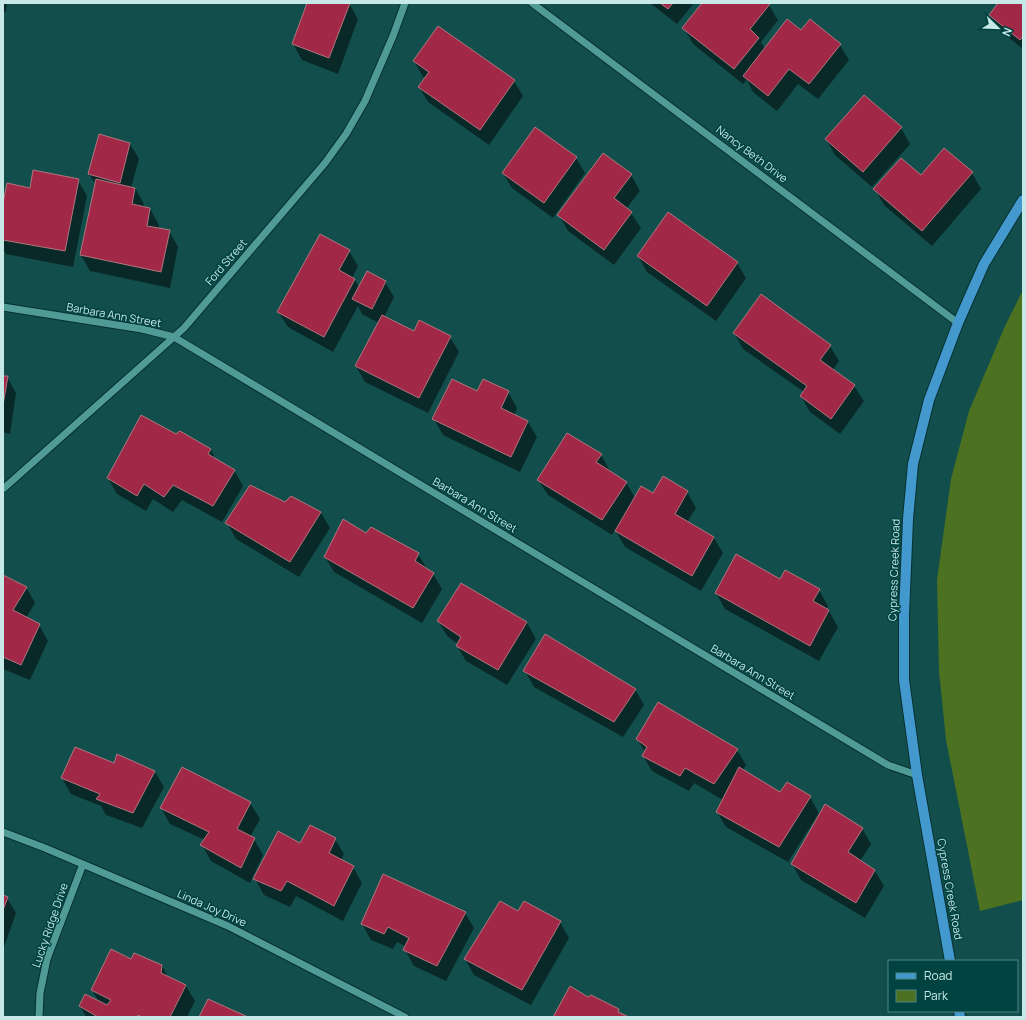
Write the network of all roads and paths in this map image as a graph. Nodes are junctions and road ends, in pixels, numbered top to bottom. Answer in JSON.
{"nodes":[{"id":1,"x":405,"y":3,"type":"edge"},
{"id":2,"x":532,"y":3,"type":"edge"},
{"id":3,"x":1023,"y":200,"type":"edge"},
{"id":4,"x":3,"y":307,"type":"edge"},
{"id":5,"x":958,"y":323,"type":"junction"},
{"id":6,"x":174,"y":337,"type":"junction"},
{"id":7,"x":3,"y":488,"type":"edge"},
{"id":8,"x":917,"y":775,"type":"junction"},
{"id":9,"x":3,"y":832,"type":"edge"},
{"id":10,"x":83,"y":864,"type":"junction"},
{"id":11,"x":950,"y":960,"type":"edge"},
{"id":12,"x":39,"y":1017,"type":"edge"},
{"id":13,"x":404,"y":1017,"type":"edge"}],
"edges":[{"from":1,"to":6,"type":"street","name":"Ford Street"},
{"from":2,"to":5,"type":"street","name":"Nancy Beth Drive"},
{"from":3,"to":5,"type":"main road","name":"Cypress Creek Road"},
{"from":4,"to":6,"type":"street","name":"Barbara Ann Street"},
{"from":5,"to":8,"type":"main road","name":"Cypress Creek Road"},
{"from":6,"to":7,"type":"street","name":"Ford Street"},
{"from":6,"to":8,"type":"street","name":"Barbara Ann Street"},
{"from":8,"to":11,"type":"main road","name":"Cypress Creek Road"},
{"from":9,"to":10,"type":"street","name":"Linda Joy Drive"},
{"from":10,"to":12,"type":"street","name":"Lucky Ridge Drive"},
{"from":10,"to":13,"type":"street","name":"Linda Joy Drive"}]}
